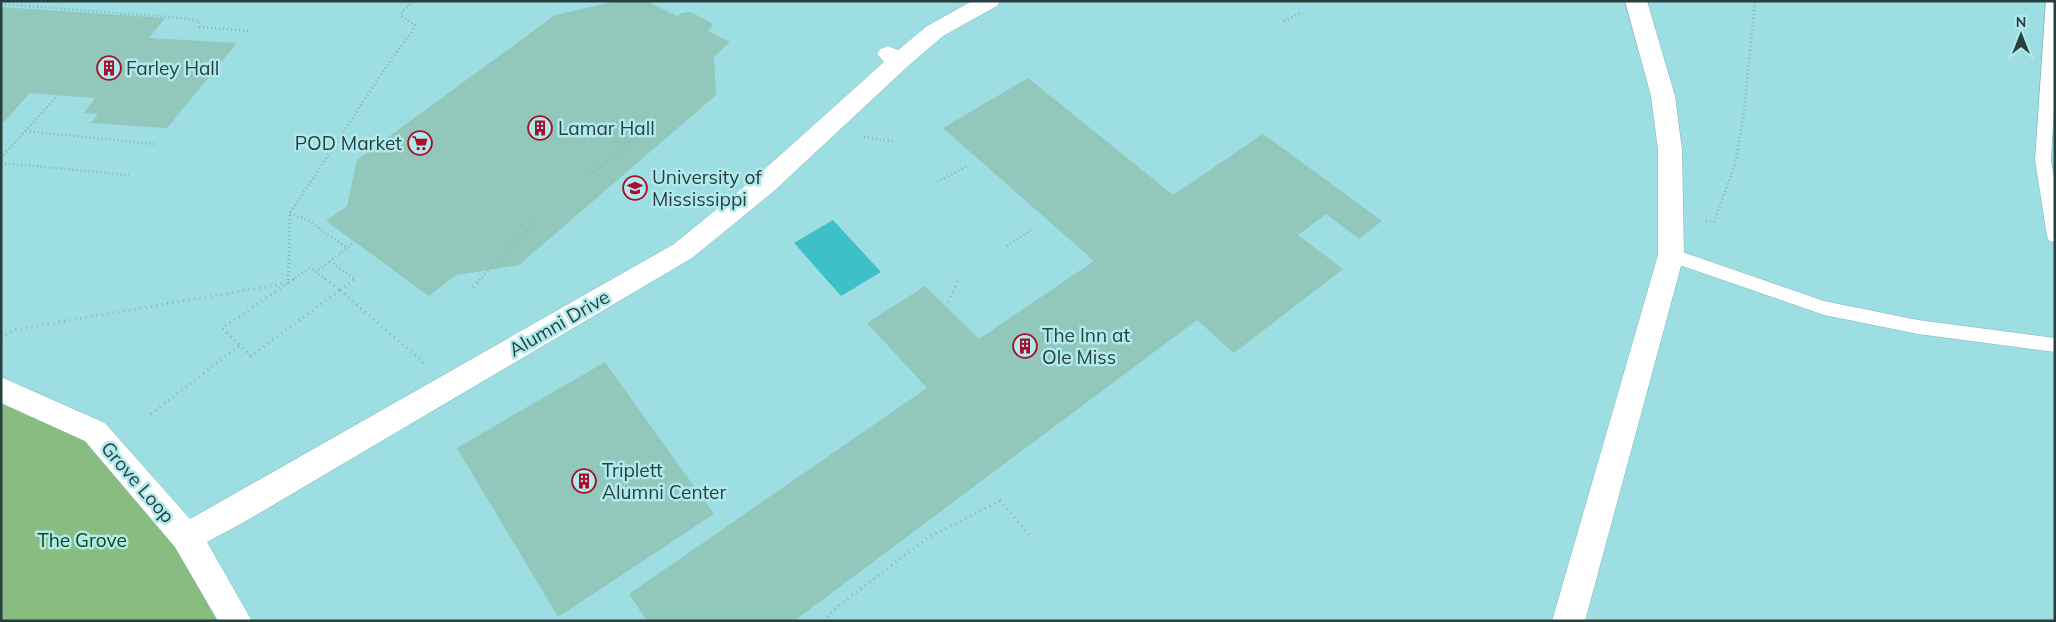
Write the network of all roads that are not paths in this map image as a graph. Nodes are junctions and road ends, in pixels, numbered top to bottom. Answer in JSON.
{"nodes":[{"id":1,"x":989,"y":1,"type":"edge"},
{"id":2,"x":1636,"y":1,"type":"edge"},
{"id":3,"x":2053,"y":1,"type":"edge"},
{"id":4,"x":2055,"y":236,"type":"edge"},
{"id":5,"x":1671,"y":255,"type":"junction"},
{"id":6,"x":2055,"y":345,"type":"edge"},
{"id":7,"x":1,"y":389,"type":"edge"},
{"id":8,"x":186,"y":538,"type":"junction"},
{"id":9,"x":236,"y":621,"type":"edge"},
{"id":10,"x":1568,"y":621,"type":"edge"}],
"edges":[{"from":1,"to":8,"type":"street","name":"Alumni Drive"},
{"from":2,"to":5,"type":"street"},
{"from":3,"to":4,"type":"lane"},
{"from":5,"to":6,"type":"lane"},
{"from":5,"to":10,"type":"street"},
{"from":7,"to":8,"type":"street","name":"Grove Loop"},
{"from":8,"to":9,"type":"street","name":"Grove Loop"}]}
